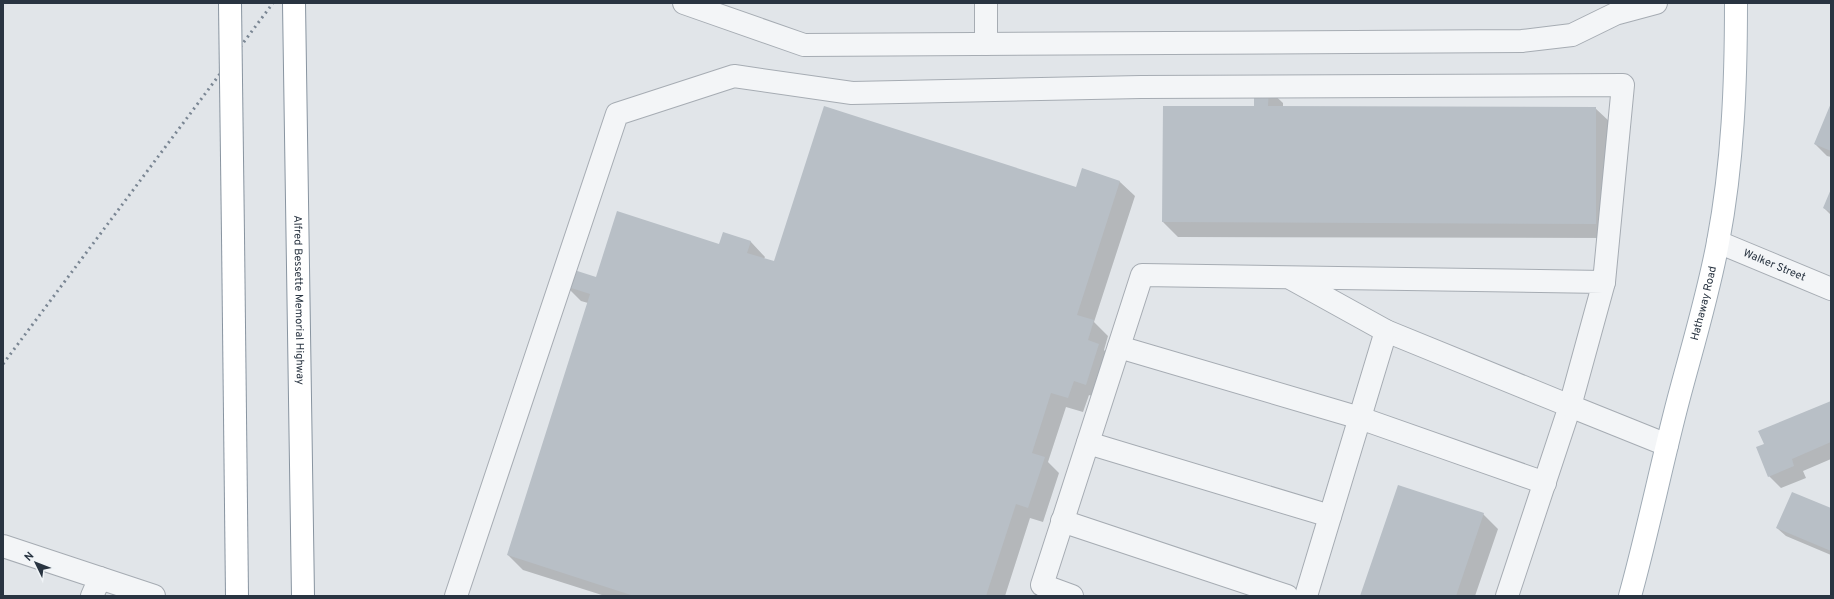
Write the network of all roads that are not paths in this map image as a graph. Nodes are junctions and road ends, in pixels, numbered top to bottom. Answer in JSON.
{"nodes":[{"id":1,"x":230,"y":3,"type":"edge"},
{"id":2,"x":294,"y":3,"type":"edge"},
{"id":3,"x":684,"y":3,"type":"edge"},
{"id":4,"x":986,"y":3,"type":"edge"},
{"id":5,"x":1656,"y":3,"type":"edge"},
{"id":6,"x":1736,"y":3,"type":"edge"},
{"id":7,"x":986,"y":44,"type":"junction"},
{"id":8,"x":1718,"y":242,"type":"junction"},
{"id":9,"x":1289,"y":277,"type":"junction"},
{"id":10,"x":1604,"y":282,"type":"junction"},
{"id":11,"x":1831,"y":289,"type":"edge"},
{"id":12,"x":1386,"y":330,"type":"junction"},
{"id":13,"x":1118,"y":347,"type":"junction"},
{"id":14,"x":1570,"y":406,"type":"junction"},
{"id":15,"x":1360,"y":418,"type":"junction"},
{"id":16,"x":1088,"y":443,"type":"junction"},
{"id":17,"x":1667,"y":445,"type":"junction"},
{"id":18,"x":1545,"y":482,"type":"junction"},
{"id":19,"x":1330,"y":516,"type":"junction"},
{"id":20,"x":1062,"y":521,"type":"junction"},
{"id":21,"x":3,"y":546,"type":"edge"},
{"id":22,"x":96,"y":587,"type":"edge"},
{"id":23,"x":303,"y":589,"type":"edge"},
{"id":24,"x":154,"y":596,"type":"edge"},
{"id":25,"x":237,"y":596,"type":"edge"},
{"id":26,"x":456,"y":596,"type":"edge"},
{"id":27,"x":1072,"y":596,"type":"edge"},
{"id":28,"x":1287,"y":596,"type":"edge"},
{"id":29,"x":1306,"y":596,"type":"edge"},
{"id":30,"x":1507,"y":596,"type":"edge"},
{"id":31,"x":1630,"y":596,"type":"edge"}],
"edges":[{"from":1,"to":25,"type":"main road","bridge":true},
{"from":2,"to":23,"type":"main road","name":"Alfred Bessette Memorial Highway"},
{"from":3,"to":7,"type":"street"},
{"from":4,"to":7,"type":"street"},
{"from":5,"to":7,"type":"street"},
{"from":6,"to":8,"type":"main road","name":"Hathaway Road"},
{"from":8,"to":11,"type":"street","name":"Walker Street"},
{"from":8,"to":17,"type":"main road","name":"Hathaway Road"},
{"from":9,"to":10,"type":"street"},
{"from":9,"to":12,"type":"street"},
{"from":9,"to":13,"type":"street"},
{"from":10,"to":14,"type":"street"},
{"from":10,"to":26,"type":"street"},
{"from":12,"to":14,"type":"street"},
{"from":12,"to":15,"type":"street"},
{"from":13,"to":15,"type":"street"},
{"from":13,"to":16,"type":"street"},
{"from":14,"to":17,"type":"street"},
{"from":14,"to":18,"type":"street"},
{"from":15,"to":18,"type":"street"},
{"from":15,"to":19,"type":"street"},
{"from":16,"to":19,"type":"street"},
{"from":16,"to":20,"type":"street"},
{"from":17,"to":31,"type":"main road","name":"Hathaway Road"},
{"from":18,"to":30,"type":"street"},
{"from":19,"to":29,"type":"street"},
{"from":20,"to":27,"type":"street"},
{"from":20,"to":28,"type":"street"},
{"from":21,"to":22,"type":"street"},
{"from":22,"to":24,"type":"street"}]}
